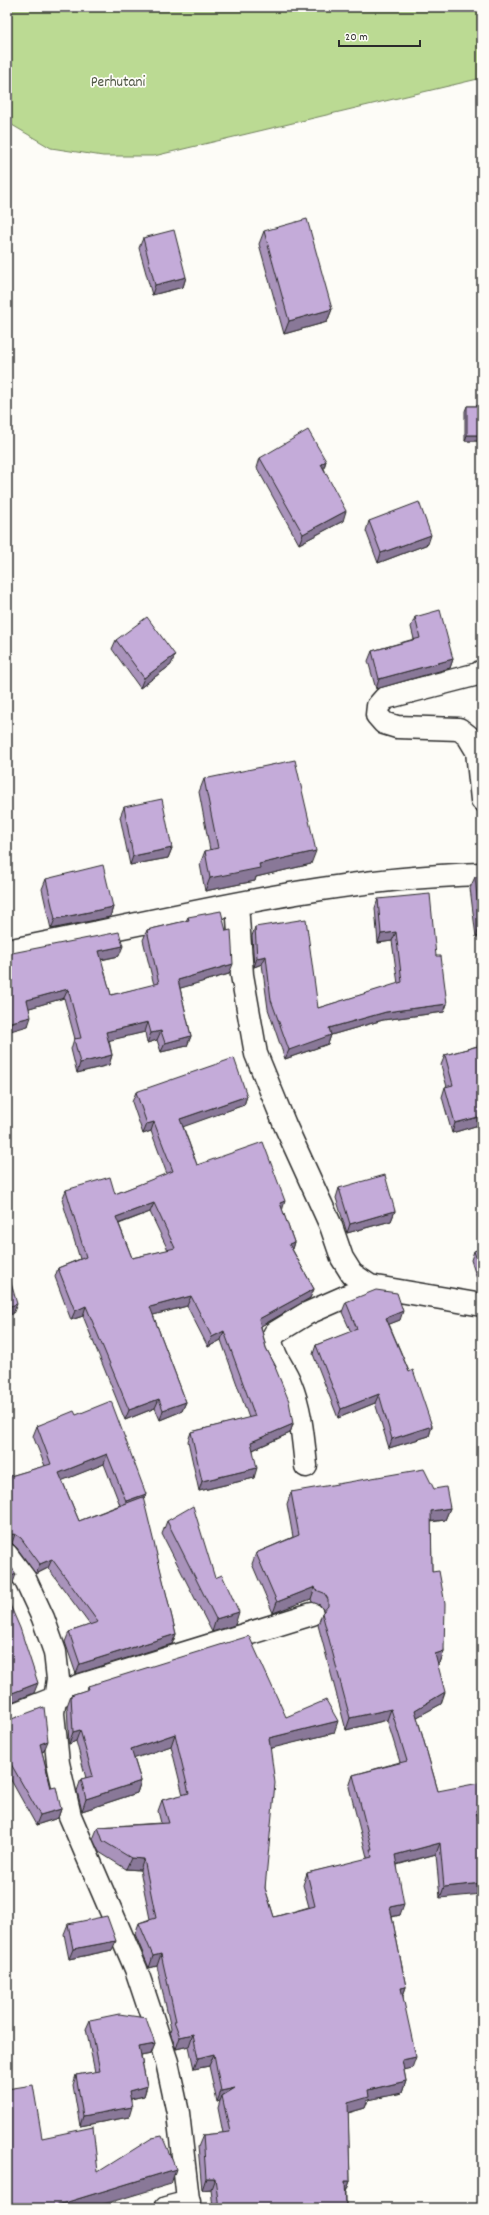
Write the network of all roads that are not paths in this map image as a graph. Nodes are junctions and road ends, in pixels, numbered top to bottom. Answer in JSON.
{"nodes":[{"id":1,"x":482,"y":671,"type":"edge"},
{"id":2,"x":482,"y":800,"type":"edge"},
{"id":3,"x":482,"y":874,"type":"edge"},
{"id":4,"x":238,"y":904,"type":"junction"},
{"id":5,"x":7,"y":951,"type":"edge"},
{"id":6,"x":370,"y":1286,"type":"junction"},
{"id":7,"x":482,"y":1305,"type":"edge"},
{"id":8,"x":306,"y":1466,"type":"dead end"},
{"id":9,"x":7,"y":1555,"type":"edge"},
{"id":10,"x":312,"y":1614,"type":"dead end"},
{"id":11,"x":55,"y":1698,"type":"junction"},
{"id":12,"x":7,"y":1717,"type":"edge"},
{"id":13,"x":189,"y":2205,"type":"edge"},
{"id":14,"x":166,"y":2208,"type":"edge"}],
"edges":[{"from":1,"to":2,"type":"street"},
{"from":3,"to":4,"type":"street"},
{"from":4,"to":5,"type":"street"},
{"from":4,"to":6,"type":"street"},
{"from":6,"to":7,"type":"street"},
{"from":6,"to":8,"type":"street"},
{"from":9,"to":11,"type":"street"},
{"from":10,"to":11,"type":"street"},
{"from":11,"to":12,"type":"street"},
{"from":11,"to":13,"type":"street"},
{"from":13,"to":14,"type":"street"}]}
